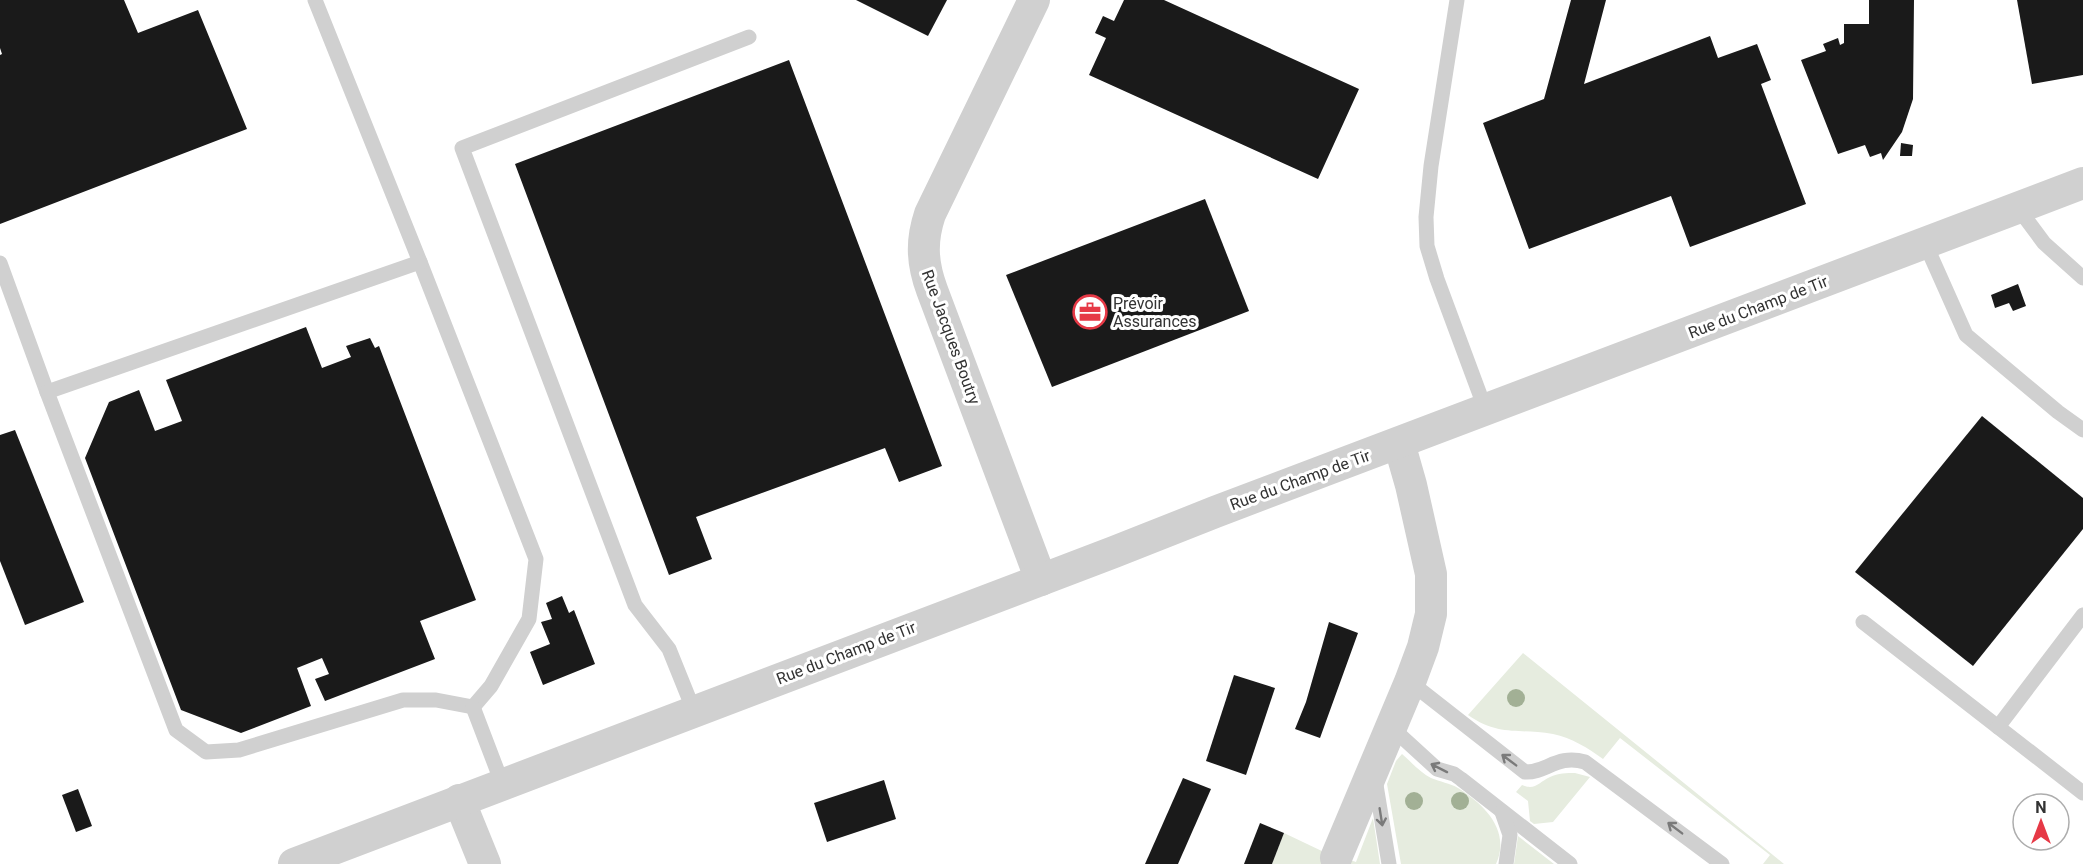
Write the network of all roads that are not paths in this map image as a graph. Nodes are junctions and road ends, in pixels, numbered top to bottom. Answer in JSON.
{"nodes":[{"id":1,"x":315,"y":0,"type":"edge"},
{"id":2,"x":1034,"y":0,"type":"edge"},
{"id":3,"x":1457,"y":0,"type":"edge"},
{"id":4,"x":749,"y":37,"type":"dead end"},
{"id":5,"x":2083,"y":183,"type":"edge"},
{"id":6,"x":2018,"y":208,"type":"junction"},
{"id":7,"x":1925,"y":243,"type":"junction"},
{"id":8,"x":420,"y":262,"type":"junction"},
{"id":9,"x":0,"y":263,"type":"edge"},
{"id":10,"x":2083,"y":278,"type":"edge"},
{"id":11,"x":47,"y":392,"type":"junction"},
{"id":12,"x":1486,"y":411,"type":"junction"},
{"id":13,"x":2083,"y":430,"type":"edge"},
{"id":14,"x":1399,"y":443,"type":"junction"},
{"id":15,"x":1041,"y":580,"type":"junction"},
{"id":16,"x":2083,"y":615,"type":"edge"},
{"id":17,"x":1863,"y":622,"type":"dead end"},
{"id":18,"x":1410,"y":682,"type":"junction"},
{"id":19,"x":473,"y":707,"type":"junction"},
{"id":20,"x":694,"y":711,"type":"junction"},
{"id":21,"x":1391,"y":727,"type":"junction"},
{"id":22,"x":1998,"y":727,"type":"junction"},
{"id":23,"x":1374,"y":771,"type":"junction"},
{"id":24,"x":502,"y":783,"type":"junction"},
{"id":25,"x":2083,"y":793,"type":"edge"},
{"id":26,"x":459,"y":800,"type":"junction"},
{"id":27,"x":1502,"y":810,"type":"junction"},
{"id":28,"x":1335,"y":861,"type":"edge"},
{"id":29,"x":294,"y":864,"type":"edge"},
{"id":30,"x":484,"y":864,"type":"edge"},
{"id":31,"x":1389,"y":864,"type":"edge"},
{"id":32,"x":1506,"y":864,"type":"edge"},
{"id":33,"x":1570,"y":864,"type":"edge"},
{"id":34,"x":1722,"y":864,"type":"edge"}],
"edges":[{"from":1,"to":8,"type":"lane"},
{"from":2,"to":15,"type":"street","name":"Rue Jacques Boutry"},
{"from":3,"to":12,"type":"lane"},
{"from":4,"to":20,"type":"lane"},
{"from":5,"to":6,"type":"street","name":"Rue du Champ de Tir"},
{"from":6,"to":7,"type":"street","name":"Rue du Champ de Tir"},
{"from":6,"to":10,"type":"lane"},
{"from":7,"to":12,"type":"street","name":"Rue du Champ de Tir"},
{"from":7,"to":13,"type":"lane"},
{"from":8,"to":11,"type":"lane"},
{"from":8,"to":19,"type":"lane"},
{"from":9,"to":11,"type":"lane"},
{"from":11,"to":19,"type":"lane"},
{"from":12,"to":14,"type":"street","name":"Rue du Champ de Tir"},
{"from":14,"to":15,"type":"street","name":"Rue du Champ de Tir"},
{"from":14,"to":18,"type":"street"},
{"from":15,"to":20,"type":"street","name":"Rue du Champ de Tir"},
{"from":16,"to":22,"type":"lane"},
{"from":17,"to":22,"type":"lane"},
{"from":18,"to":21,"type":"street"},
{"from":34,"to":18,"type":"lane","one_way":true},
{"from":19,"to":24,"type":"lane"},
{"from":20,"to":24,"type":"street","name":"Rue du Champ de Tir"},
{"from":21,"to":23,"type":"street"},
{"from":27,"to":21,"type":"lane","one_way":true},
{"from":22,"to":25,"type":"lane"},
{"from":23,"to":28,"type":"street"},
{"from":23,"to":31,"type":"lane","one_way":true},
{"from":24,"to":26,"type":"street","name":"Rue du Champ de Tir"},
{"from":26,"to":29,"type":"street","name":"Rue du Champ de Tir"},
{"from":26,"to":30,"type":"street"},
{"from":27,"to":32,"type":"lane"},
{"from":27,"to":33,"type":"lane"}]}
